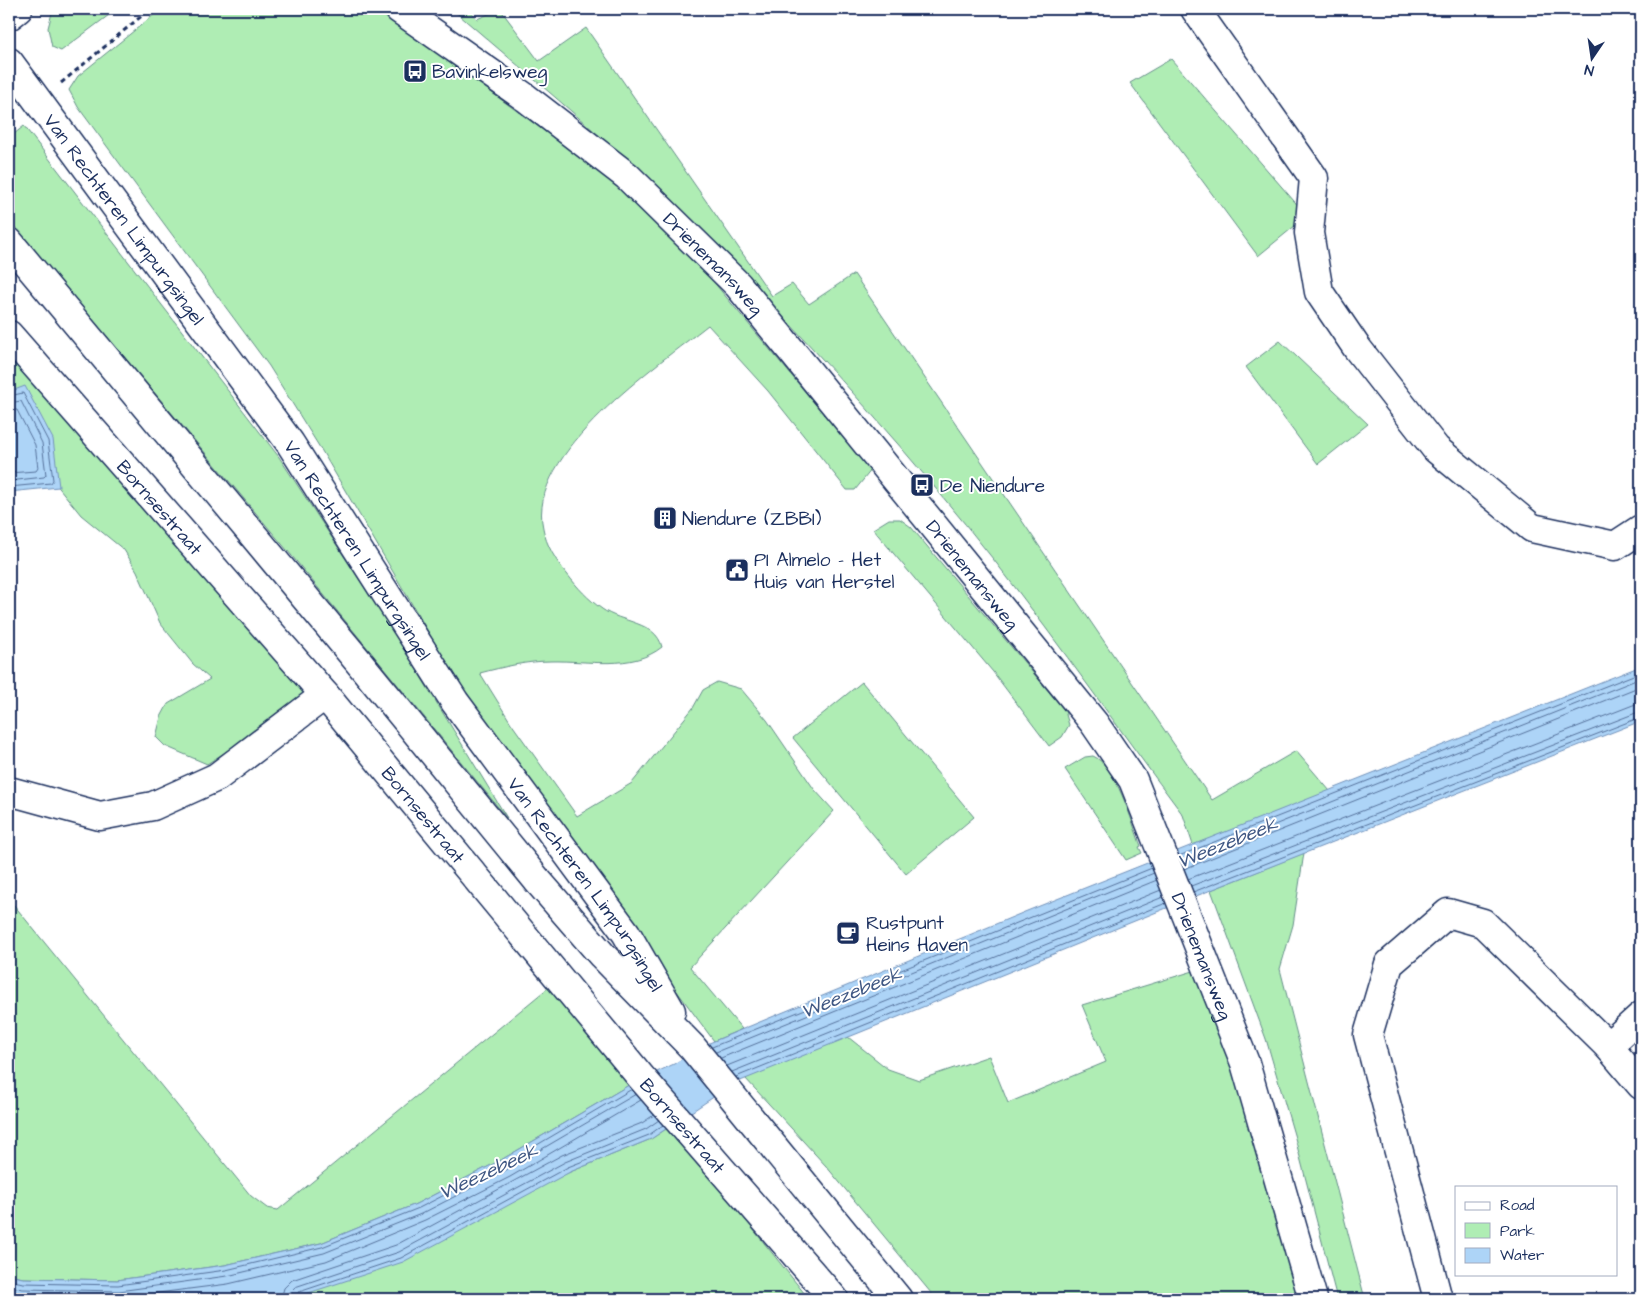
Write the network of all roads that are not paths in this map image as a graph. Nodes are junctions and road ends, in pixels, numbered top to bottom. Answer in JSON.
{"nodes":[{"id":1,"x":18,"y":9,"type":"edge"},
{"id":2,"x":399,"y":9,"type":"edge"},
{"id":3,"x":1195,"y":9,"type":"edge"},
{"id":4,"x":9,"y":16,"type":"edge"},
{"id":5,"x":9,"y":62,"type":"edge"},
{"id":6,"x":9,"y":242,"type":"edge"},
{"id":7,"x":9,"y":334,"type":"edge"},
{"id":8,"x":1641,"y":529,"type":"edge"},
{"id":9,"x":325,"y":695,"type":"junction"},
{"id":10,"x":9,"y":792,"type":"edge"},
{"id":11,"x":1641,"y":1016,"type":"edge"},
{"id":12,"x":1608,"y":1046,"type":"junction"},
{"id":13,"x":692,"y":1047,"type":"junction"},
{"id":14,"x":1641,"y":1085,"type":"edge"},
{"id":15,"x":834,"y":1299,"type":"edge"},
{"id":16,"x":898,"y":1299,"type":"edge"},
{"id":17,"x":1313,"y":1299,"type":"edge"},
{"id":18,"x":1438,"y":1299,"type":"edge"}],
"edges":[{"from":1,"to":4,"type":"street"},
{"from":2,"to":17,"type":"street","name":"Drienemansweg"},
{"from":3,"to":8,"type":"street"},
{"from":5,"to":13,"type":"street","name":"Van Rechteren Limpurgsingel"},
{"from":6,"to":13,"type":"street","name":"Van Rechteren Limpurgsingel"},
{"from":7,"to":9,"type":"street","name":"Bornsestraat"},
{"from":9,"to":10,"type":"street"},
{"from":9,"to":15,"type":"street","name":"Bornsestraat"},
{"from":11,"to":12,"type":"street"},
{"from":12,"to":14,"type":"street"},
{"from":12,"to":18,"type":"street"},
{"from":13,"to":16,"type":"street","name":"Van Rechteren Limpurgsingel"}]}
